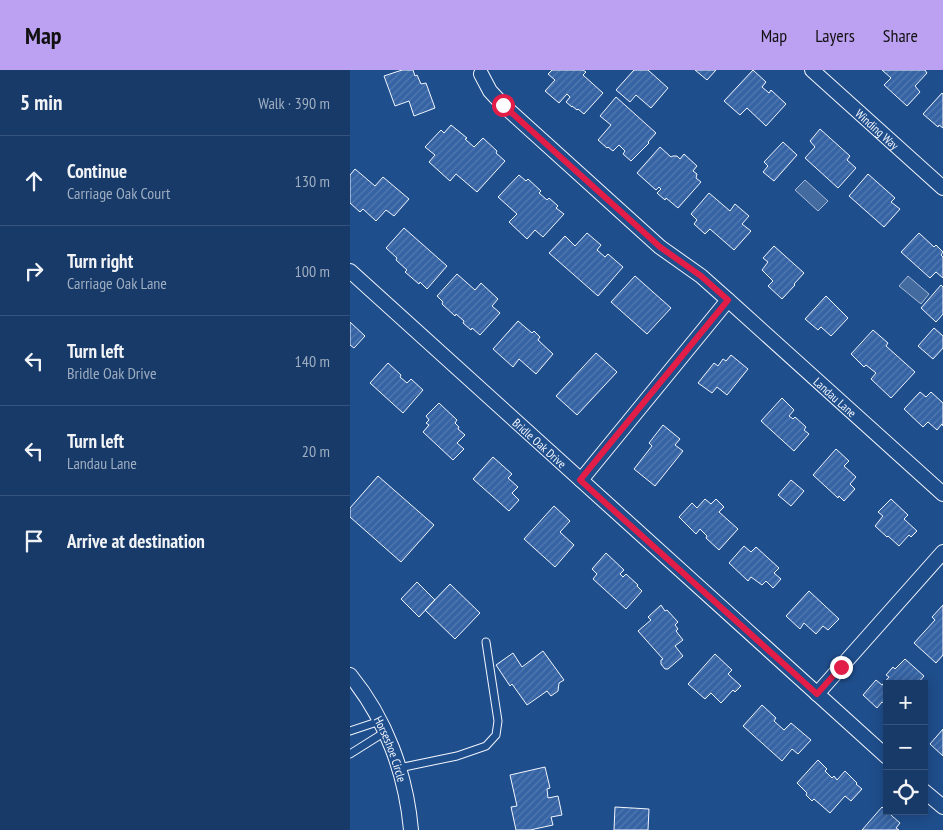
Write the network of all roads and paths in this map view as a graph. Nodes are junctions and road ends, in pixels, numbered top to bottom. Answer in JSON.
{"nodes":[{"id":1,"x":819,"y":72,"type":"edge"},
{"id":2,"x":481,"y":74,"type":"dead end"},
{"id":3,"x":943,"y":188,"type":"edge"},
{"id":4,"x":350,"y":271,"type":"edge"},
{"id":5,"x":728,"y":300,"type":"junction"},
{"id":6,"x":580,"y":480,"type":"junction"},
{"id":7,"x":943,"y":494,"type":"edge"},
{"id":8,"x":943,"y":552,"type":"edge"},
{"id":9,"x":486,"y":642,"type":"dead end"},
{"id":10,"x":350,"y":675,"type":"edge"},
{"id":11,"x":817,"y":694,"type":"junction"},
{"id":12,"x":383,"y":726,"type":"junction"},
{"id":13,"x":350,"y":731,"type":"edge"},
{"id":14,"x":883,"y":753,"type":"edge"},
{"id":15,"x":350,"y":754,"type":"edge"},
{"id":16,"x":399,"y":768,"type":"junction"},
{"id":17,"x":928,"y":794,"type":"edge"},
{"id":18,"x":943,"y":808,"type":"edge"},
{"id":19,"x":411,"y":830,"type":"edge"}],
"edges":[{"from":1,"to":3,"type":"street","name":"Winding Way"},
{"from":2,"to":5,"type":"street","name":"Landau Lane"},
{"from":4,"to":6,"type":"street","name":"Bridle Oak Drive"},
{"from":5,"to":6,"type":"street"},
{"from":5,"to":7,"type":"street","name":"Landau Lane"},
{"from":6,"to":11,"type":"street","name":"Bridle Oak Drive"},
{"from":8,"to":11,"type":"street"},
{"from":9,"to":16,"type":"lane"},
{"from":10,"to":12,"type":"street","name":"Horseshoe Circle"},
{"from":11,"to":14,"type":"street","name":"Bridle Oak Drive"},
{"from":12,"to":13,"type":"lane"},
{"from":12,"to":15,"type":"lane"},
{"from":12,"to":16,"type":"street","name":"Horseshoe Circle"},
{"from":16,"to":19,"type":"street","name":"Horseshoe Circle"},
{"from":17,"to":18,"type":"street"}]}
